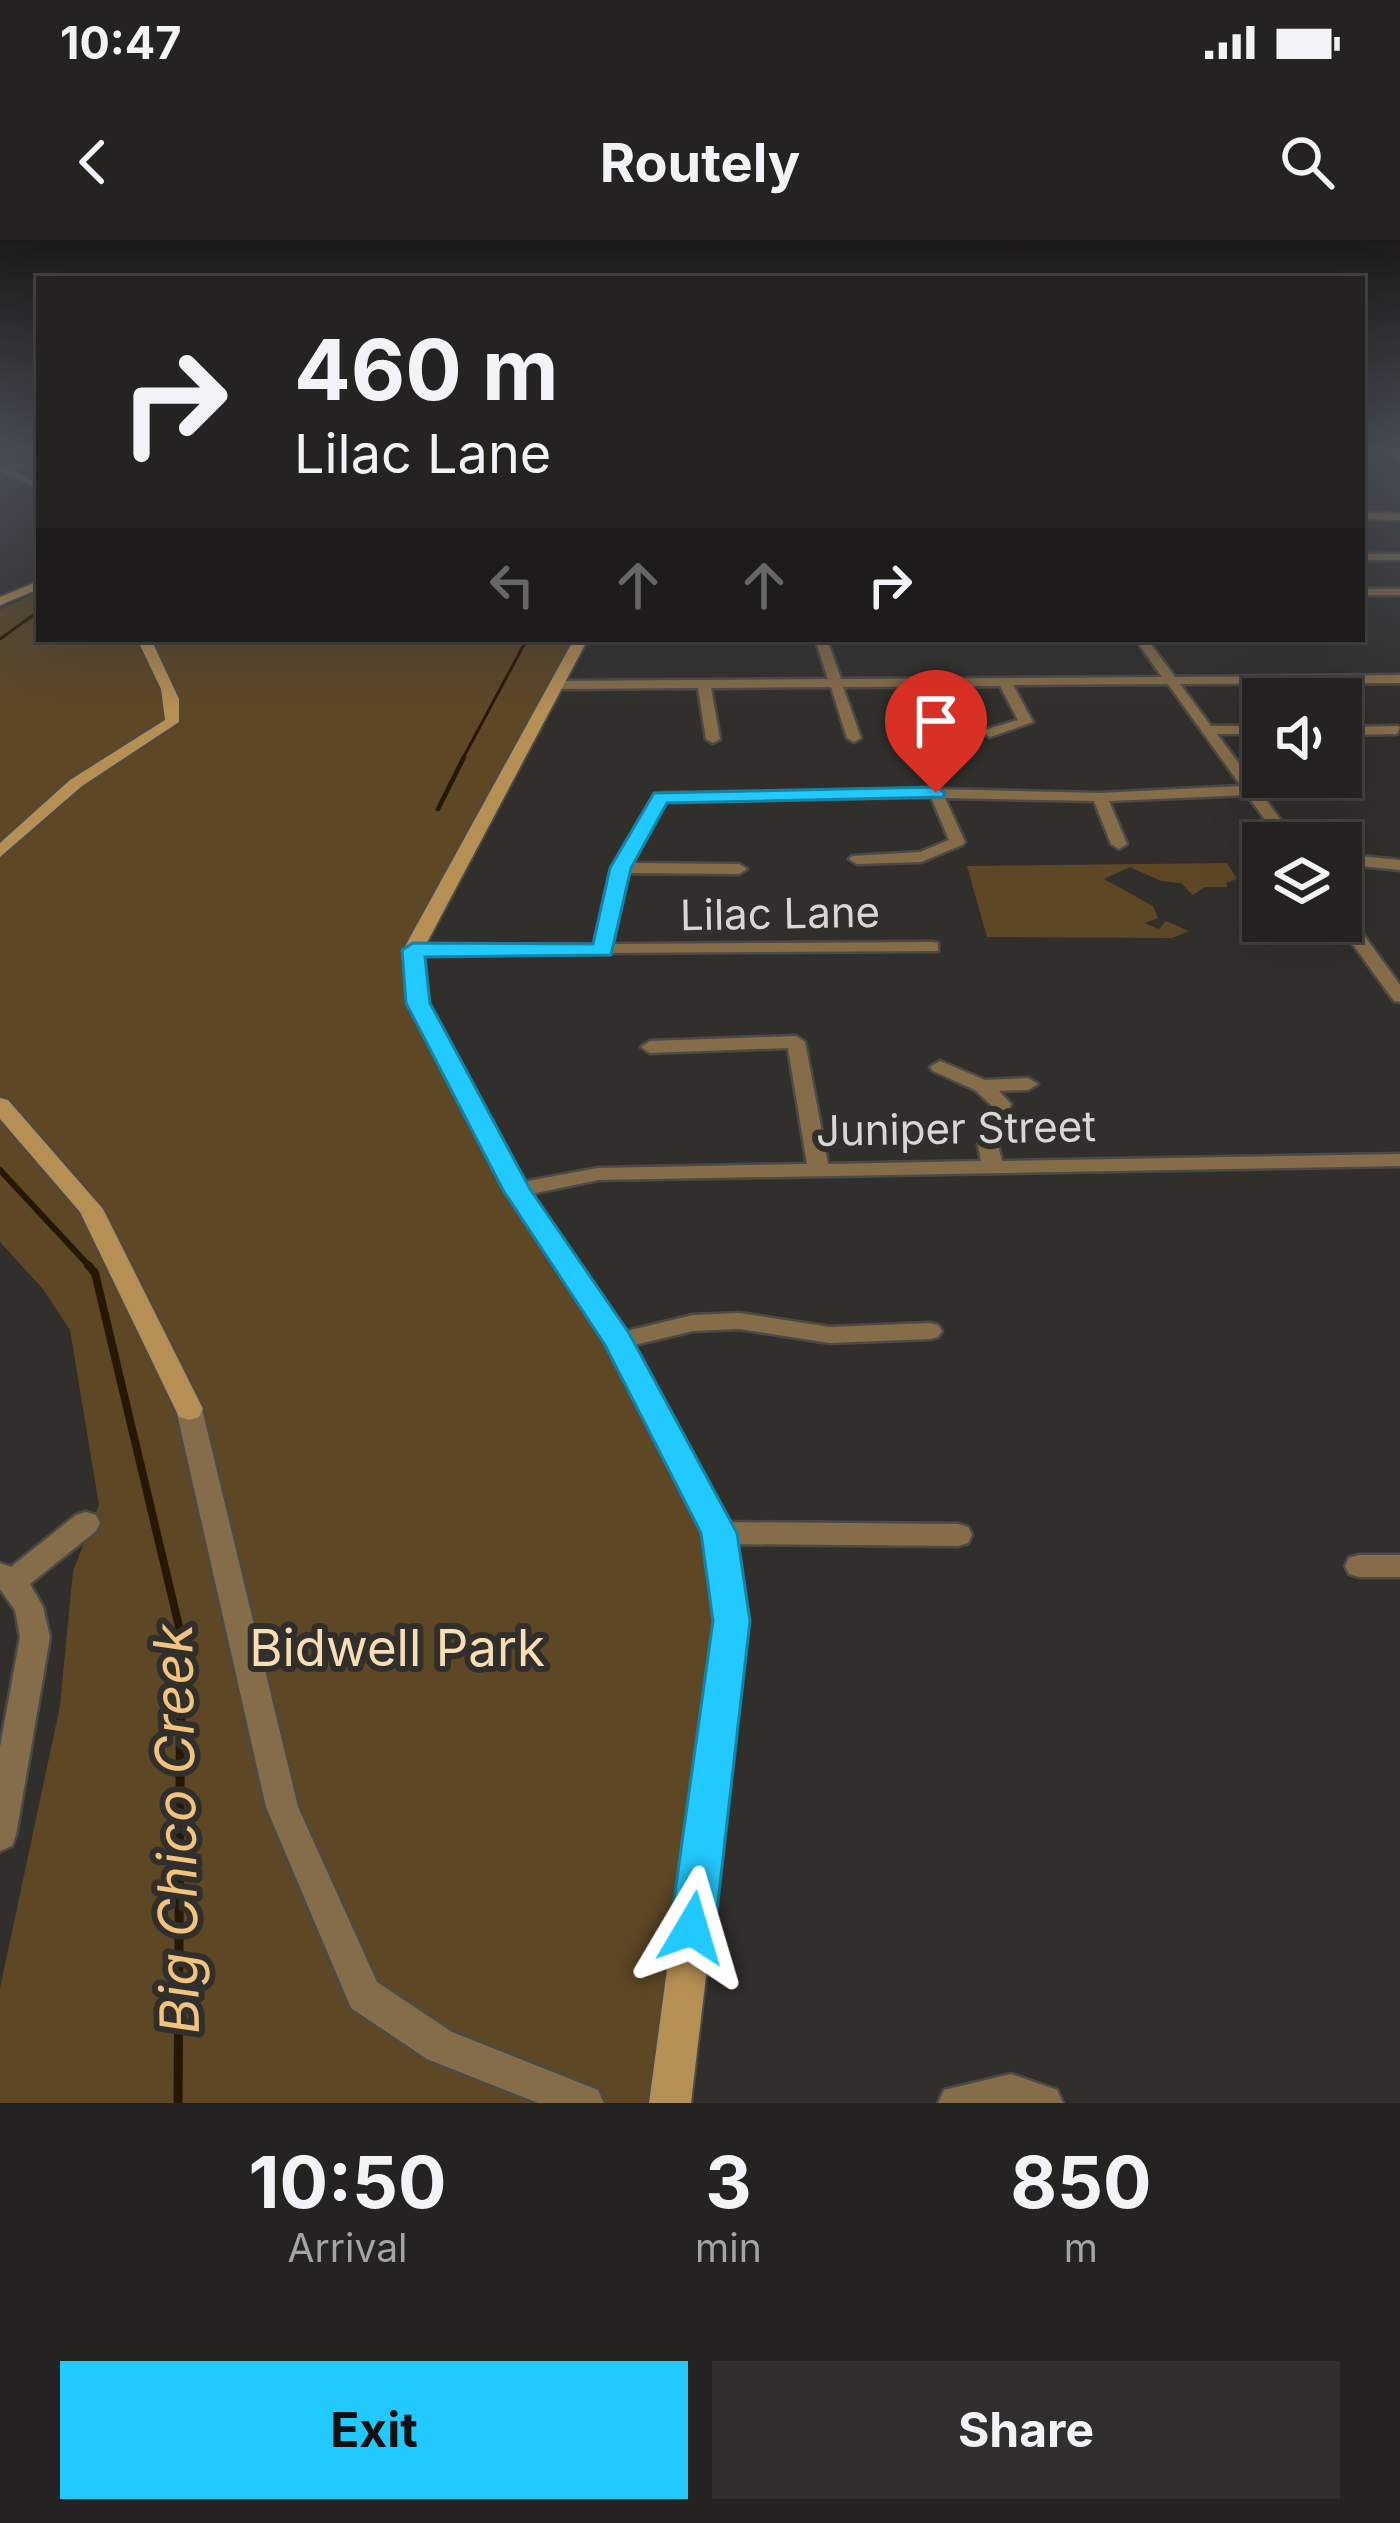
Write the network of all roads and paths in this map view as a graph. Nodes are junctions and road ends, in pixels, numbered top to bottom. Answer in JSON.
{"nodes":[{"id":1,"x":1365,"y":557,"type":"edge"},
{"id":2,"x":1400,"y":557,"type":"edge"},
{"id":3,"x":36,"y":586,"type":"edge"},
{"id":4,"x":1365,"y":592,"type":"edge"},
{"id":5,"x":1400,"y":592,"type":"edge"},
{"id":6,"x":0,"y":601,"type":"edge"},
{"id":7,"x":146,"y":642,"type":"edge"},
{"id":8,"x":580,"y":642,"type":"edge"},
{"id":9,"x":822,"y":642,"type":"edge"},
{"id":10,"x":1143,"y":642,"type":"edge"},
{"id":11,"x":1167,"y":680,"type":"junction"},
{"id":12,"x":1400,"y":680,"type":"edge"},
{"id":13,"x":1004,"y":681,"type":"junction"},
{"id":14,"x":834,"y":682,"type":"junction"},
{"id":15,"x":558,"y":685,"type":"junction"},
{"id":16,"x":704,"y":685,"type":"junction"},
{"id":17,"x":1208,"y":730,"type":"junction"},
{"id":18,"x":1242,"y":730,"type":"edge"},
{"id":19,"x":1362,"y":730,"type":"edge"},
{"id":20,"x":1397,"y":730,"type":"dead end"},
{"id":21,"x":990,"y":733,"type":"dead end"},
{"id":22,"x":854,"y":738,"type":"dead end"},
{"id":23,"x":713,"y":739,"type":"dead end"},
{"id":24,"x":1242,"y":775,"type":"edge"},
{"id":25,"x":1242,"y":791,"type":"edge"},
{"id":26,"x":936,"y":793,"type":"junction"},
{"id":27,"x":1100,"y":797,"type":"junction"},
{"id":28,"x":1119,"y":844,"type":"dead end"},
{"id":29,"x":0,"y":852,"type":"edge"},
{"id":30,"x":857,"y":860,"type":"dead end"},
{"id":31,"x":1362,"y":861,"type":"edge"},
{"id":32,"x":1400,"y":865,"type":"edge"},
{"id":33,"x":620,"y":868,"type":"junction"},
{"id":34,"x":739,"y":869,"type":"dead end"},
{"id":35,"x":1360,"y":942,"type":"edge"},
{"id":36,"x":932,"y":947,"type":"dead end"},
{"id":37,"x":413,"y":950,"type":"junction"},
{"id":38,"x":603,"y":950,"type":"junction"},
{"id":39,"x":1400,"y":997,"type":"edge"},
{"id":40,"x":650,"y":1047,"type":"dead end"},
{"id":41,"x":940,"y":1067,"type":"dead end"},
{"id":42,"x":1028,"y":1084,"type":"dead end"},
{"id":43,"x":982,"y":1085,"type":"junction"},
{"id":44,"x":0,"y":1105,"type":"edge"},
{"id":45,"x":1400,"y":1160,"type":"edge"},
{"id":46,"x":992,"y":1164,"type":"junction"},
{"id":47,"x":819,"y":1171,"type":"junction"},
{"id":48,"x":517,"y":1190,"type":"junction"},
{"id":49,"x":930,"y":1331,"type":"dead end"},
{"id":50,"x":618,"y":1341,"type":"junction"},
{"id":51,"x":189,"y":1409,"type":"joint"},
{"id":52,"x":86,"y":1523,"type":"dead end"},
{"id":53,"x":719,"y":1533,"type":"junction"},
{"id":54,"x":958,"y":1535,"type":"dead end"},
{"id":55,"x":1359,"y":1566,"type":"dead end"},
{"id":56,"x":1400,"y":1566,"type":"edge"},
{"id":57,"x":7,"y":1578,"type":"edge"},
{"id":58,"x":0,"y":1835,"type":"edge"},
{"id":59,"x":585,"y":2103,"type":"edge"},
{"id":60,"x":670,"y":2103,"type":"edge"},
{"id":61,"x":958,"y":2103,"type":"edge"},
{"id":62,"x":1044,"y":2103,"type":"edge"}],
"edges":[{"from":1,"to":2,"type":"street"},
{"from":3,"to":6,"type":"street"},
{"from":4,"to":5,"type":"street"},
{"from":7,"to":29,"type":"street"},
{"from":8,"to":15,"type":"street"},
{"from":9,"to":14,"type":"street"},
{"from":10,"to":11,"type":"street"},
{"from":11,"to":12,"type":"street"},
{"from":11,"to":13,"type":"street"},
{"from":11,"to":17,"type":"street"},
{"from":13,"to":14,"type":"street"},
{"from":13,"to":21,"type":"street"},
{"from":14,"to":16,"type":"street"},
{"from":14,"to":22,"type":"street"},
{"from":15,"to":16,"type":"street"},
{"from":15,"to":37,"type":"street"},
{"from":16,"to":23,"type":"street"},
{"from":17,"to":18,"type":"street"},
{"from":17,"to":24,"type":"street"},
{"from":19,"to":20,"type":"street"},
{"from":25,"to":27,"type":"street"},
{"from":26,"to":27,"type":"street"},
{"from":26,"to":30,"type":"street"},
{"from":26,"to":33,"type":"street"},
{"from":27,"to":28,"type":"street"},
{"from":31,"to":32,"type":"street"},
{"from":33,"to":34,"type":"street"},
{"from":33,"to":38,"type":"street"},
{"from":35,"to":39,"type":"street"},
{"from":36,"to":38,"type":"street","name":"Lilac Lane"},
{"from":37,"to":38,"type":"street","name":"Lilac Lane"},
{"from":37,"to":48,"type":"street"},
{"from":40,"to":47,"type":"street"},
{"from":41,"to":43,"type":"street"},
{"from":42,"to":43,"type":"street"},
{"from":43,"to":46,"type":"street"},
{"from":44,"to":51,"type":"street"},
{"from":45,"to":46,"type":"street","name":"Juniper Street"},
{"from":46,"to":47,"type":"street","name":"Juniper Street"},
{"from":47,"to":48,"type":"street","name":"Juniper Street"},
{"from":48,"to":50,"type":"street"},
{"from":49,"to":50,"type":"street"},
{"from":50,"to":53,"type":"street"},
{"from":51,"to":59,"type":"street"},
{"from":52,"to":57,"type":"street"},
{"from":53,"to":54,"type":"street"},
{"from":53,"to":60,"type":"street"},
{"from":55,"to":56,"type":"street"},
{"from":57,"to":58,"type":"street"},
{"from":61,"to":62,"type":"street"}]}
